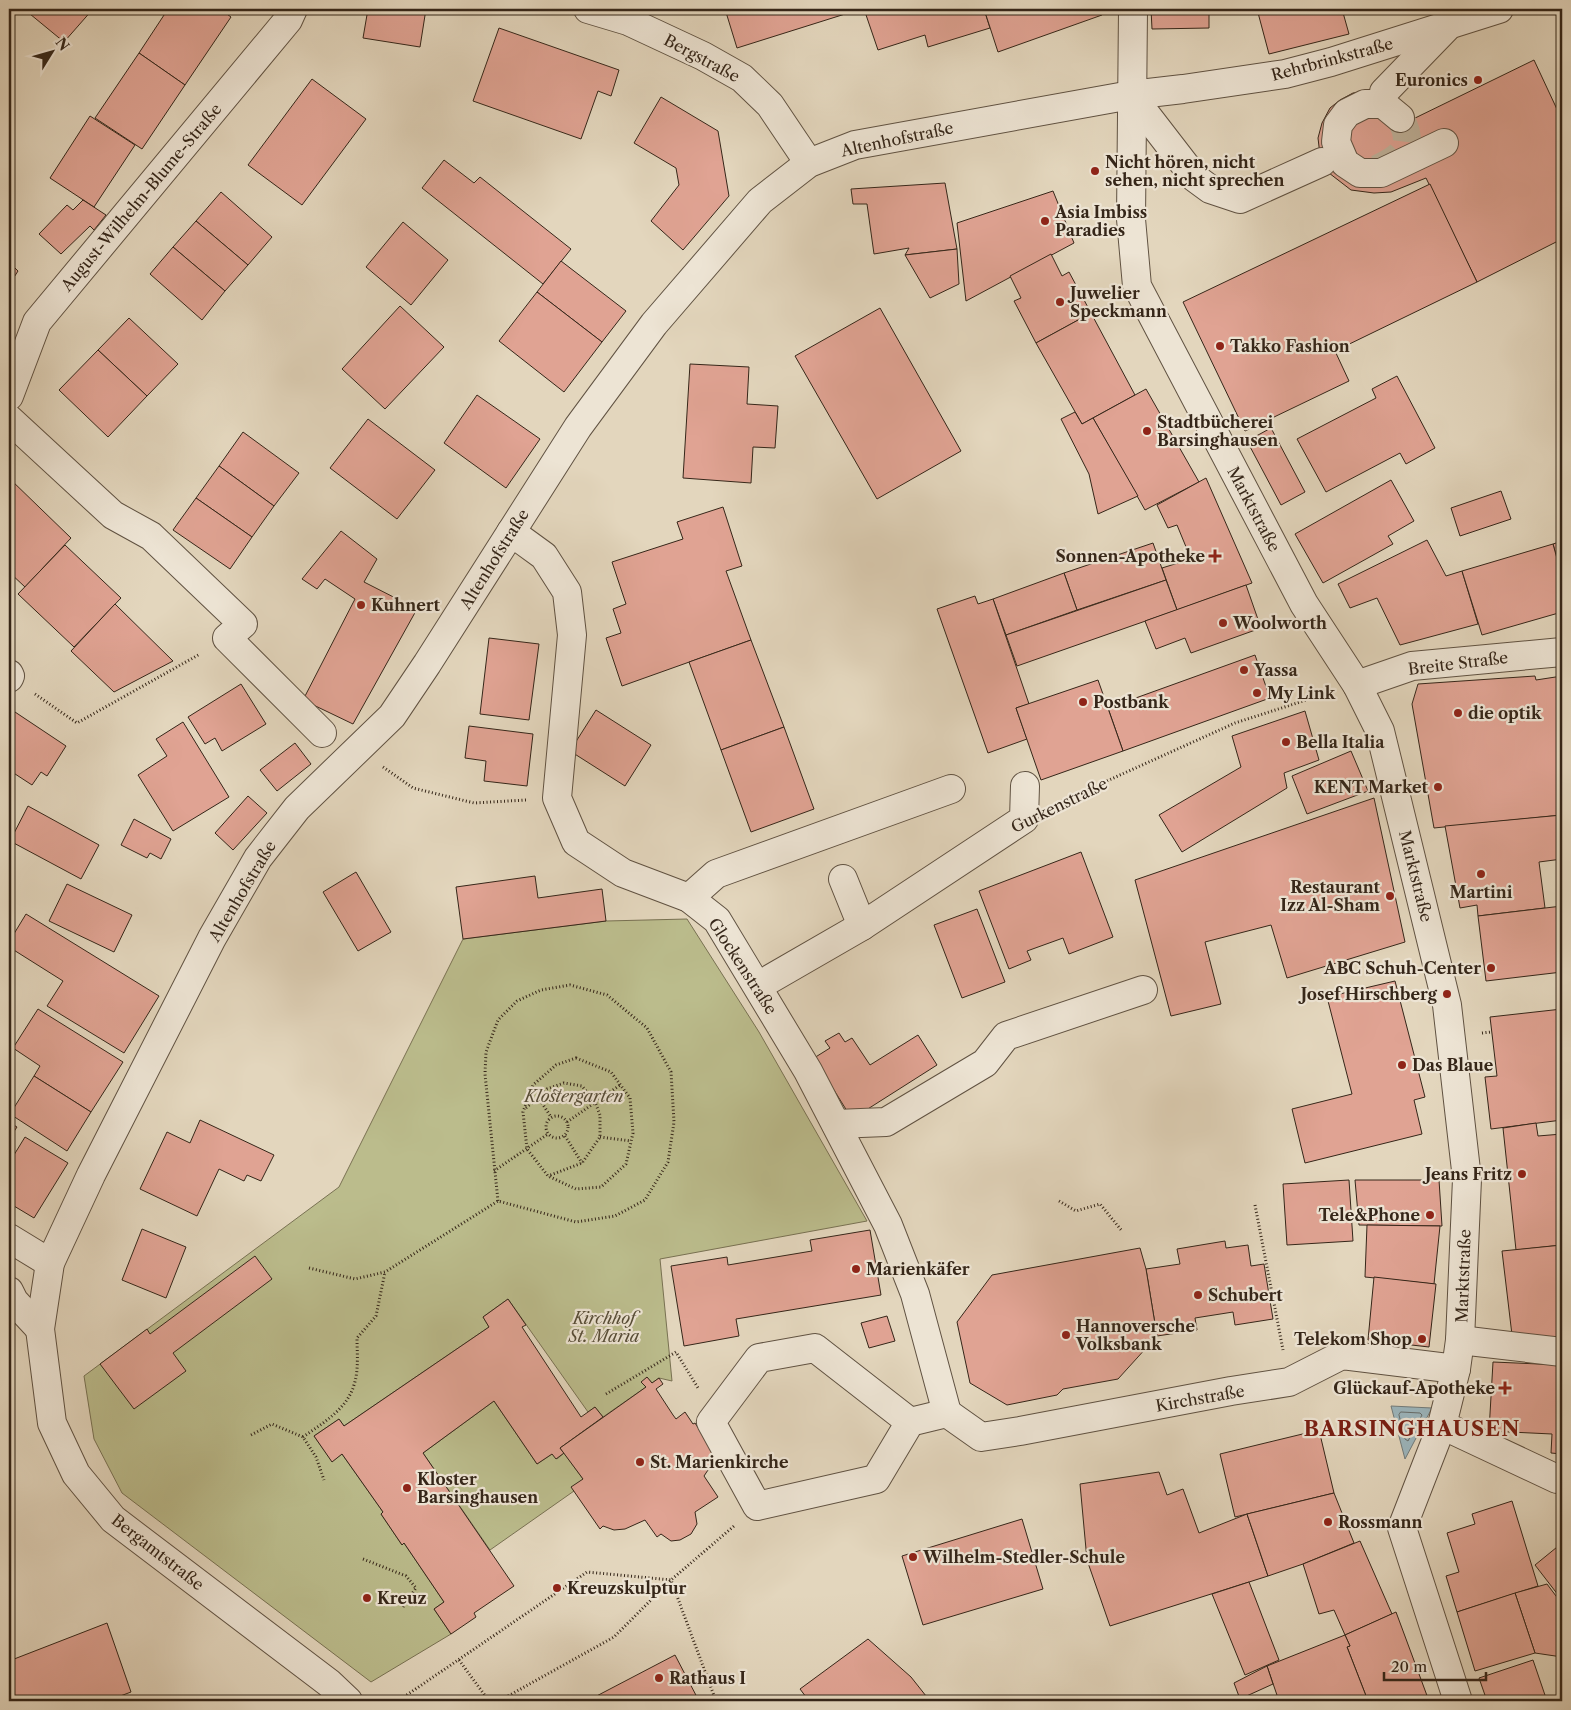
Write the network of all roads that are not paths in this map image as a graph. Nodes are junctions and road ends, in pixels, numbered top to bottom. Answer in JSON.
{"nodes":[{"id":1,"x":292,"y":9,"type":"edge"},
{"id":2,"x":588,"y":9,"type":"edge"},
{"id":3,"x":1133,"y":9,"type":"edge"},
{"id":4,"x":1499,"y":9,"type":"edge"},
{"id":5,"x":629,"y":15,"type":"edge"},
{"id":6,"x":1448,"y":26,"type":"junction"},
{"id":7,"x":1384,"y":92,"type":"dead end"},
{"id":8,"x":1131,"y":95,"type":"junction"},
{"id":9,"x":1400,"y":118,"type":"tunnel mouth"},
{"id":10,"x":1444,"y":143,"type":"dead end"},
{"id":11,"x":1322,"y":162,"type":"dead end"},
{"id":12,"x":809,"y":163,"type":"junction"},
{"id":13,"x":9,"y":396,"type":"edge"},
{"id":14,"x":9,"y":419,"type":"edge"},
{"id":15,"x":510,"y":532,"type":"junction"},
{"id":16,"x":1562,"y":652,"type":"edge"},
{"id":17,"x":1357,"y":685,"type":"junction"},
{"id":18,"x":322,"y":733,"type":"dead end"},
{"id":19,"x":1026,"y":786,"type":"dead end"},
{"id":20,"x":950,"y":789,"type":"dead end"},
{"id":21,"x":842,"y":879,"type":"dead end"},
{"id":22,"x":689,"y":898,"type":"junction"},
{"id":23,"x":862,"y":926,"type":"junction"},
{"id":24,"x":758,"y":986,"type":"junction"},
{"id":25,"x":1143,"y":990,"type":"dead end"},
{"id":26,"x":836,"y":1124,"type":"junction"},
{"id":27,"x":9,"y":1238,"type":"edge"},
{"id":28,"x":50,"y":1263,"type":"junction"},
{"id":29,"x":9,"y":1291,"type":"edge"},
{"id":30,"x":40,"y":1329,"type":"junction"},
{"id":31,"x":1460,"y":1340,"type":"junction"},
{"id":32,"x":1562,"y":1352,"type":"edge"},
{"id":33,"x":1456,"y":1368,"type":"junction"},
{"id":34,"x":947,"y":1413,"type":"junction"},
{"id":35,"x":910,"y":1422,"type":"junction"},
{"id":36,"x":1442,"y":1425,"type":"junction"},
{"id":37,"x":1562,"y":1477,"type":"edge"},
{"id":38,"x":348,"y":1701,"type":"edge"},
{"id":39,"x":1458,"y":1701,"type":"edge"}],
"edges":[{"from":1,"to":13,"type":"street","name":"August-Wilhelm-Blume-Straße"},
{"from":2,"to":5,"type":"street","name":"Bergstraße"},
{"from":3,"to":8,"type":"street","name":"Marktstraße"},
{"from":4,"to":6,"type":"street","name":"Rehrbrinkstraße"},
{"from":5,"to":12,"type":"street","name":"Bergstraße"},
{"from":6,"to":7,"type":"street"},
{"from":6,"to":8,"type":"street","name":"Rehrbrinkstraße"},
{"from":8,"to":11,"type":"street"},
{"from":8,"to":12,"type":"street","name":"Altenhofstraße"},
{"from":8,"to":17,"type":"street","name":"Marktstraße"},
{"from":9,"to":10,"type":"street"},
{"from":12,"to":15,"type":"street","name":"Altenhofstraße"},
{"from":14,"to":18,"type":"street"},
{"from":15,"to":22,"type":"street","name":"Glockenstraße"},
{"from":15,"to":28,"type":"street","name":"Altenhofstraße"},
{"from":16,"to":17,"type":"street","name":"Breite Straße"},
{"from":17,"to":31,"type":"street","name":"Marktstraße"},
{"from":19,"to":23,"type":"street","name":"Gurkenstraße"},
{"from":20,"to":22,"type":"street"},
{"from":21,"to":23,"type":"street"},
{"from":22,"to":24,"type":"street","name":"Glockenstraße"},
{"from":23,"to":24,"type":"street","name":"Gurkenstraße"},
{"from":24,"to":26,"type":"street","name":"Glockenstraße"},
{"from":25,"to":26,"type":"street"},
{"from":26,"to":34,"type":"street","name":"Glockenstraße"},
{"from":27,"to":28,"type":"street"},
{"from":28,"to":30,"type":"street","name":"Bergamtstraße"},
{"from":29,"to":30,"type":"street"},
{"from":30,"to":38,"type":"street","name":"Bergamtstraße"},
{"from":31,"to":32,"type":"street"},
{"from":31,"to":33,"type":"street","name":"Marktstraße"},
{"from":33,"to":34,"type":"street","name":"Kirchstraße"},
{"from":33,"to":36,"type":"street","name":"Marktstraße"},
{"from":34,"to":35,"type":"street"},
{"from":35,"to":35,"type":"street"},
{"from":36,"to":37,"type":"street"},
{"from":36,"to":39,"type":"street","name":"Marktstraße"}]}
